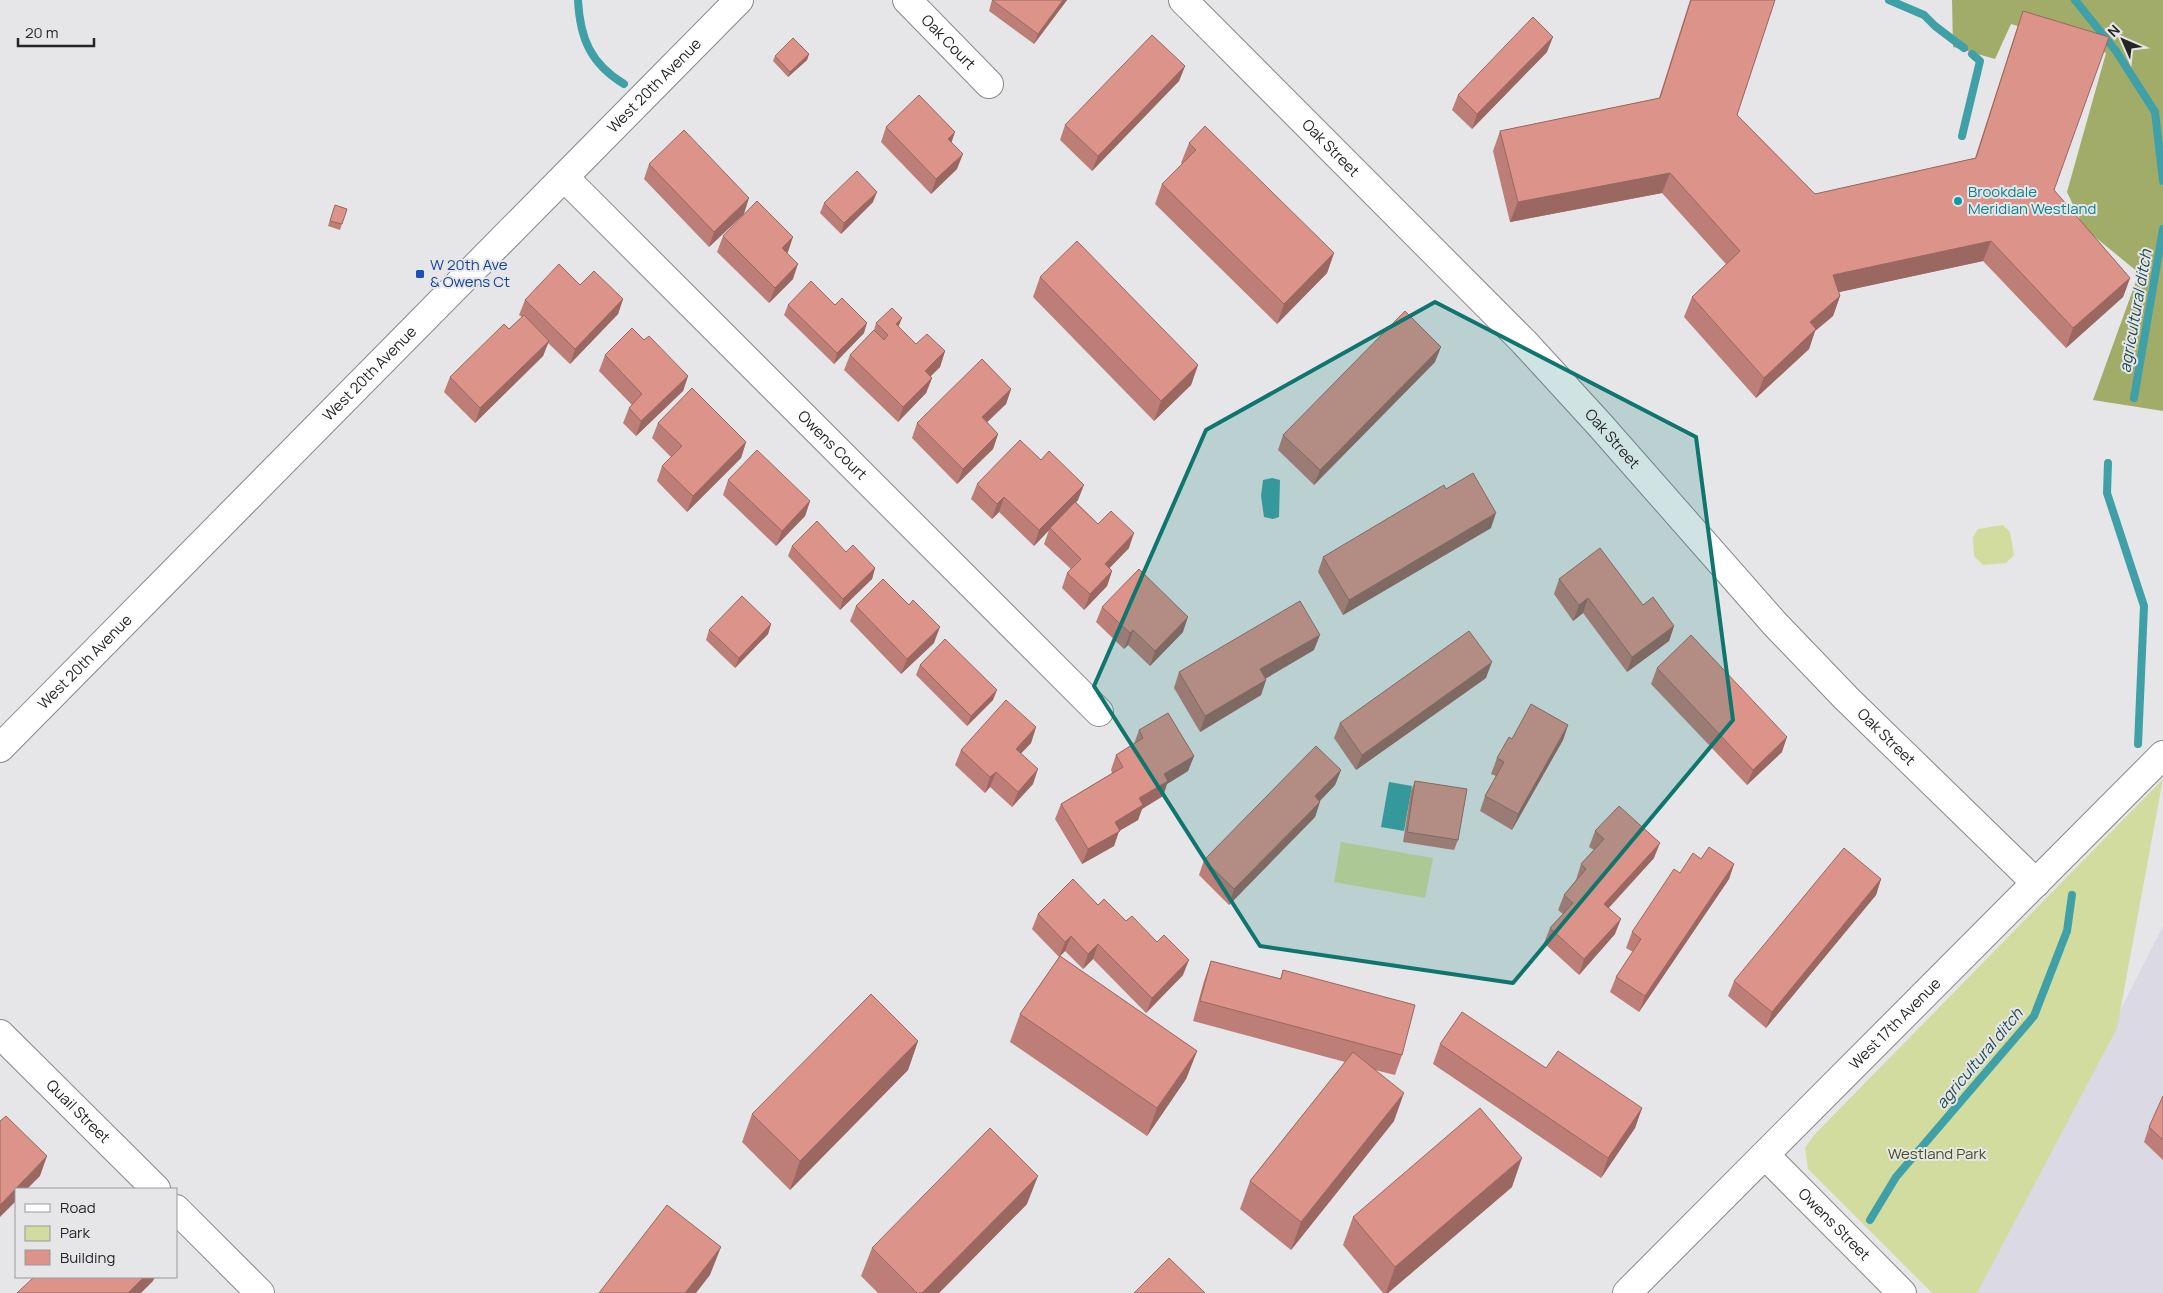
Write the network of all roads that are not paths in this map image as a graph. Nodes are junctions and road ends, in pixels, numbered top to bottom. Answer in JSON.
{"nodes":[{"id":1,"x":739,"y":0,"type":"edge"},
{"id":2,"x":907,"y":0,"type":"edge"},
{"id":3,"x":1183,"y":0,"type":"edge"},
{"id":4,"x":989,"y":84,"type":"dead end"},
{"id":5,"x":565,"y":178,"type":"junction"},
{"id":6,"x":1099,"y":712,"type":"dead end"},
{"id":7,"x":0,"y":748,"type":"edge"},
{"id":8,"x":2163,"y":755,"type":"edge"},
{"id":9,"x":2036,"y":883,"type":"junction"},
{"id":10,"x":0,"y":1034,"type":"edge"},
{"id":11,"x":1765,"y":1156,"type":"junction"},
{"id":12,"x":155,"y":1188,"type":"edge"},
{"id":13,"x":178,"y":1211,"type":"edge"},
{"id":14,"x":260,"y":1293,"type":"edge"},
{"id":15,"x":1627,"y":1293,"type":"edge"},
{"id":16,"x":1902,"y":1293,"type":"edge"}],
"edges":[{"from":1,"to":5,"type":"street","name":"West 20th Avenue"},
{"from":2,"to":4,"type":"street","name":"Oak Court"},
{"from":3,"to":9,"type":"street","name":"Oak Street"},
{"from":5,"to":6,"type":"street","name":"Owens Court"},
{"from":5,"to":7,"type":"street","name":"West 20th Avenue"},
{"from":8,"to":9,"type":"street","name":"West 17th Avenue"},
{"from":9,"to":11,"type":"street","name":"West 17th Avenue"},
{"from":10,"to":12,"type":"street","name":"Quail Street"},
{"from":11,"to":15,"type":"street","name":"West 17th Avenue"},
{"from":11,"to":16,"type":"street","name":"Owens Street"},
{"from":13,"to":14,"type":"street"}]}
